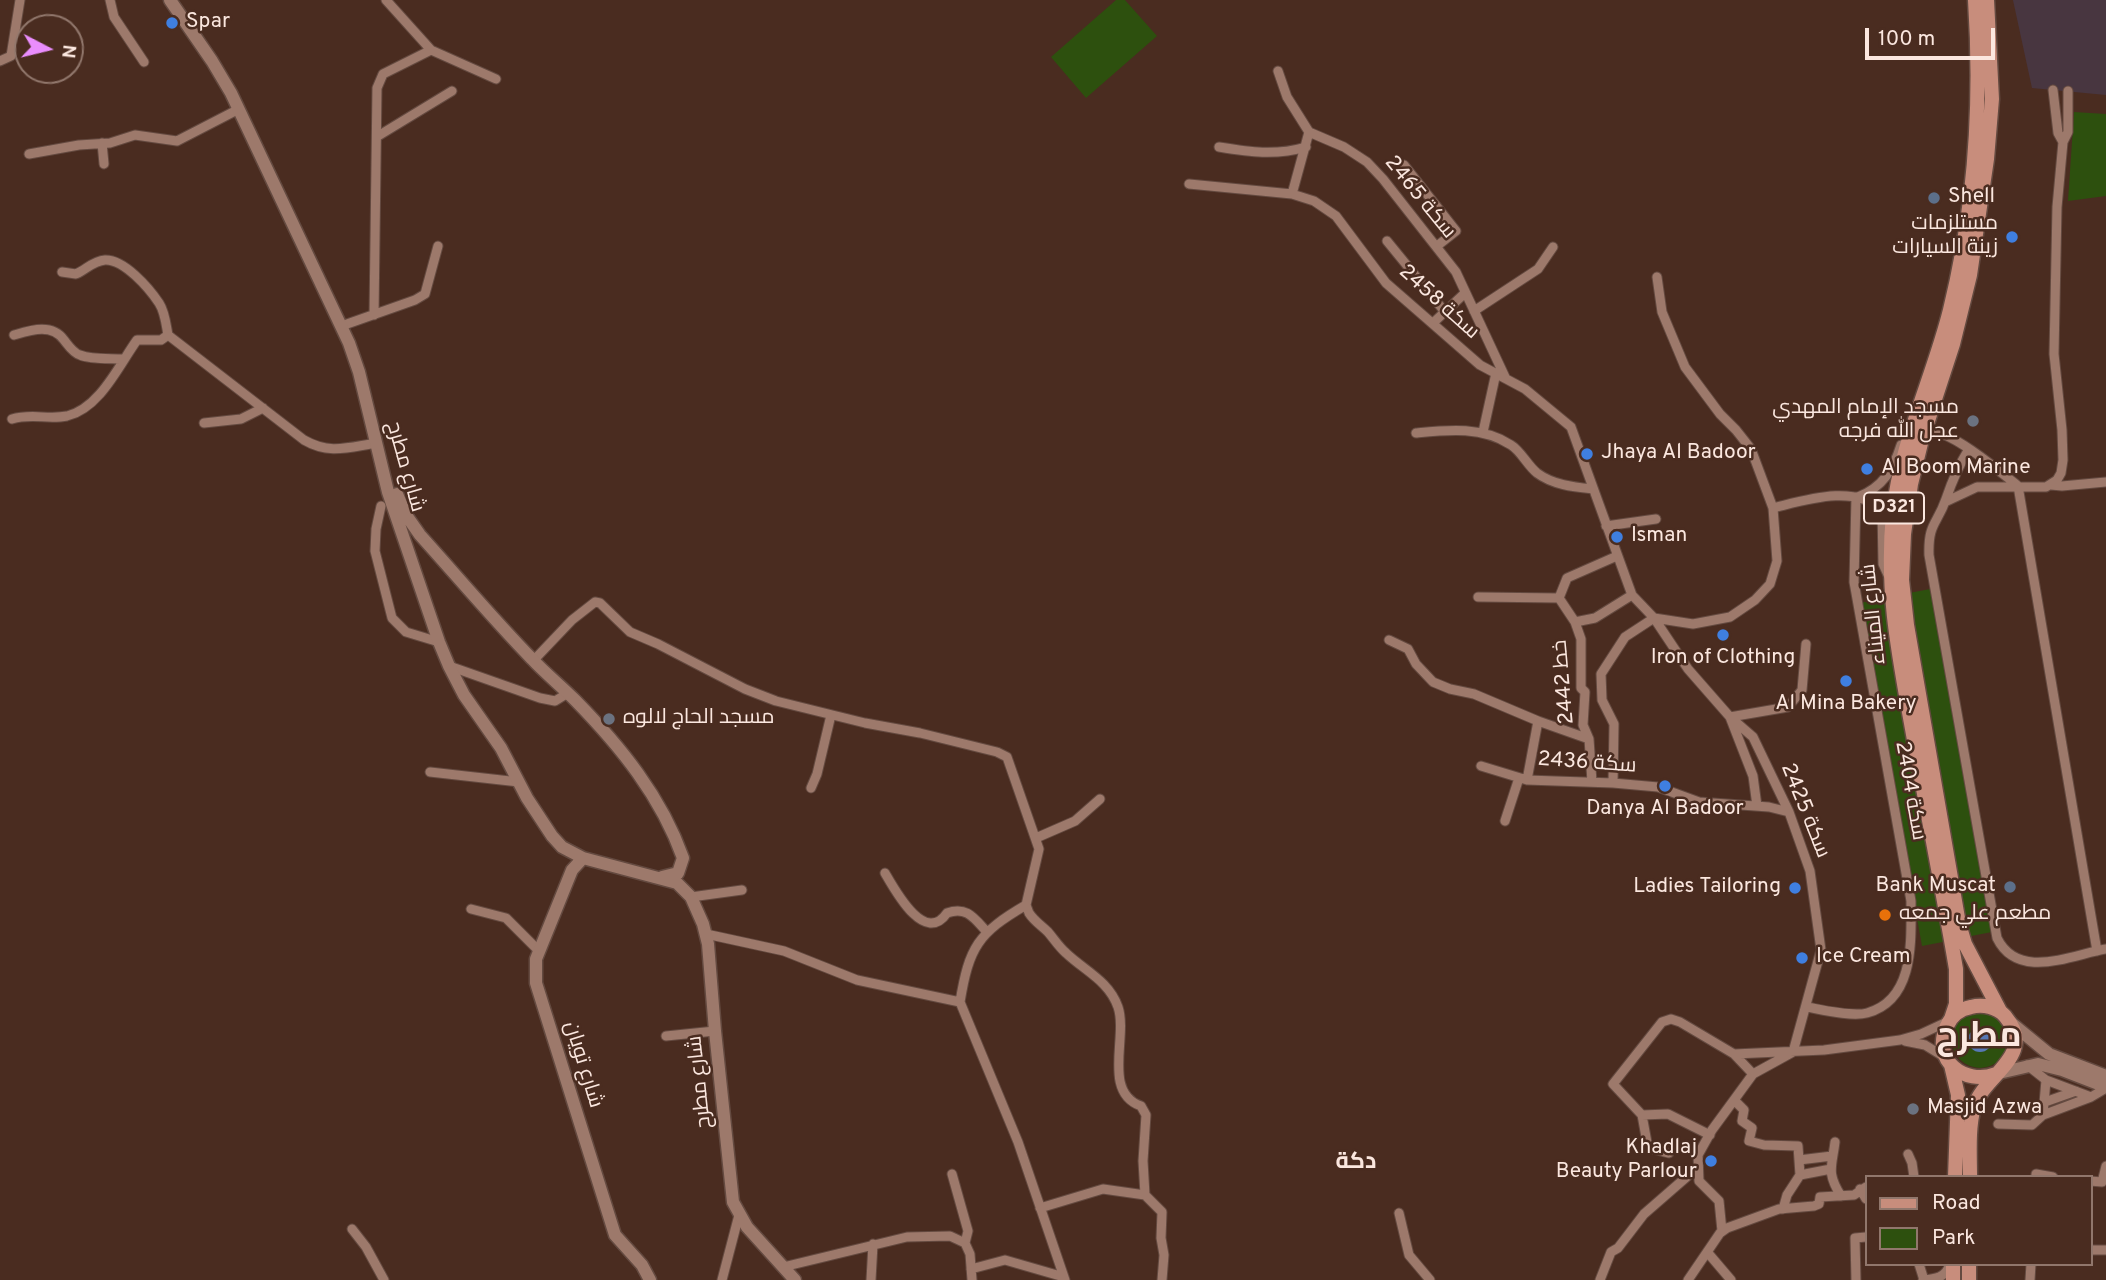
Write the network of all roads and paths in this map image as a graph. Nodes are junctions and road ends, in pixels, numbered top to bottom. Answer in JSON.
{"nodes":[{"id":1,"x":20,"y":0,"type":"edge"},
{"id":2,"x":110,"y":0,"type":"edge"},
{"id":3,"x":170,"y":0,"type":"edge"},
{"id":4,"x":180,"y":0,"type":"edge"},
{"id":5,"x":386,"y":0,"type":"edge"},
{"id":6,"x":1975,"y":0,"type":"edge"},
{"id":7,"x":1987,"y":0,"type":"edge"},
{"id":8,"x":431,"y":50,"type":"junction"},
{"id":9,"x":0,"y":61,"type":"edge"},
{"id":10,"x":144,"y":62,"type":"dead end"},
{"id":11,"x":1278,"y":71,"type":"dead end"},
{"id":12,"x":496,"y":79,"type":"dead end"},
{"id":13,"x":2053,"y":90,"type":"dead end"},
{"id":14,"x":452,"y":91,"type":"dead end"},
{"id":15,"x":2068,"y":91,"type":"dead end"},
{"id":16,"x":239,"y":109,"type":"junction"},
{"id":17,"x":1309,"y":131,"type":"junction"},
{"id":18,"x":378,"y":136,"type":"junction"},
{"id":19,"x":2063,"y":142,"type":"junction"},
{"id":20,"x":102,"y":144,"type":"junction"},
{"id":21,"x":1306,"y":146,"type":"junction"},
{"id":22,"x":1219,"y":147,"type":"dead end"},
{"id":23,"x":29,"y":154,"type":"dead end"},
{"id":24,"x":104,"y":164,"type":"dead end"},
{"id":25,"x":1404,"y":165,"type":"dead end"},
{"id":26,"x":1189,"y":184,"type":"dead end"},
{"id":27,"x":1292,"y":194,"type":"junction"},
{"id":28,"x":1387,"y":241,"type":"dead end"},
{"id":29,"x":438,"y":246,"type":"dead end"},
{"id":30,"x":1437,"y":246,"type":"junction"},
{"id":31,"x":1553,"y":247,"type":"dead end"},
{"id":32,"x":62,"y":272,"type":"dead end"},
{"id":33,"x":1657,"y":277,"type":"dead end"},
{"id":34,"x":1465,"y":293,"type":"junction"},
{"id":35,"x":1474,"y":311,"type":"junction"},
{"id":36,"x":1445,"y":312,"type":"junction"},
{"id":37,"x":374,"y":315,"type":"junction"},
{"id":38,"x":1433,"y":323,"type":"junction"},
{"id":39,"x":347,"y":324,"type":"junction"},
{"id":40,"x":14,"y":335,"type":"dead end"},
{"id":41,"x":168,"y":335,"type":"junction"},
{"id":42,"x":123,"y":359,"type":"junction"},
{"id":43,"x":1500,"y":375,"type":"junction"},
{"id":44,"x":1924,"y":393,"type":"junction"},
{"id":45,"x":263,"y":408,"type":"junction"},
{"id":46,"x":12,"y":419,"type":"dead end"},
{"id":47,"x":204,"y":423,"type":"dead end"},
{"id":48,"x":1483,"y":432,"type":"junction"},
{"id":49,"x":1416,"y":433,"type":"dead end"},
{"id":50,"x":1922,"y":439,"type":"junction"},
{"id":51,"x":377,"y":443,"type":"junction"},
{"id":52,"x":1969,"y":449,"type":"junction"},
{"id":53,"x":2106,"y":482,"type":"edge"},
{"id":54,"x":2051,"y":485,"type":"junction"},
{"id":55,"x":2018,"y":486,"type":"junction"},
{"id":56,"x":1593,"y":489,"type":"junction"},
{"id":57,"x":1856,"y":497,"type":"junction"},
{"id":58,"x":384,"y":499,"type":"junction"},
{"id":59,"x":1945,"y":502,"type":"junction"},
{"id":60,"x":1773,"y":508,"type":"junction"},
{"id":61,"x":1656,"y":519,"type":"dead end"},
{"id":62,"x":1606,"y":526,"type":"junction"},
{"id":63,"x":438,"y":555,"type":"junction"},
{"id":64,"x":1617,"y":556,"type":"junction"},
{"id":65,"x":416,"y":571,"type":"junction"},
{"id":66,"x":1890,"y":580,"type":"junction"},
{"id":67,"x":1632,"y":595,"type":"junction"},
{"id":68,"x":1478,"y":597,"type":"dead end"},
{"id":69,"x":1559,"y":598,"type":"junction"},
{"id":70,"x":1654,"y":618,"type":"junction"},
{"id":71,"x":1575,"y":622,"type":"junction"},
{"id":72,"x":1389,"y":640,"type":"dead end"},
{"id":73,"x":439,"y":642,"type":"junction"},
{"id":74,"x":1806,"y":645,"type":"dead end"},
{"id":75,"x":533,"y":661,"type":"junction"},
{"id":76,"x":449,"y":666,"type":"junction"},
{"id":77,"x":568,"y":693,"type":"junction"},
{"id":78,"x":831,"y":715,"type":"junction"},
{"id":79,"x":1730,"y":717,"type":"junction"},
{"id":80,"x":1538,"y":721,"type":"junction"},
{"id":81,"x":1589,"y":739,"type":"junction"},
{"id":82,"x":1481,"y":766,"type":"dead end"},
{"id":83,"x":430,"y":772,"type":"dead end"},
{"id":84,"x":1523,"y":779,"type":"junction"},
{"id":85,"x":519,"y":782,"type":"junction"},
{"id":86,"x":1592,"y":782,"type":"junction"},
{"id":87,"x":1613,"y":783,"type":"junction"},
{"id":88,"x":811,"y":788,"type":"dead end"},
{"id":89,"x":1100,"y":799,"type":"dead end"},
{"id":90,"x":1757,"y":806,"type":"junction"},
{"id":91,"x":1789,"y":811,"type":"junction"},
{"id":92,"x":1505,"y":821,"type":"dead end"},
{"id":93,"x":1036,"y":838,"type":"junction"},
{"id":94,"x":583,"y":858,"type":"junction"},
{"id":95,"x":885,"y":873,"type":"dead end"},
{"id":96,"x":661,"y":877,"type":"junction"},
{"id":97,"x":742,"y":890,"type":"dead end"},
{"id":98,"x":691,"y":897,"type":"junction"},
{"id":99,"x":1027,"y":905,"type":"junction"},
{"id":100,"x":471,"y":909,"type":"dead end"},
{"id":101,"x":987,"y":932,"type":"junction"},
{"id":102,"x":706,"y":934,"type":"junction"},
{"id":103,"x":2101,"y":950,"type":"edge"},
{"id":104,"x":539,"y":951,"type":"junction"},
{"id":105,"x":960,"y":1002,"type":"junction"},
{"id":106,"x":1807,"y":1007,"type":"junction"},
{"id":107,"x":2003,"y":1015,"type":"junction"},
{"id":108,"x":1950,"y":1020,"type":"junction"},
{"id":109,"x":715,"y":1031,"type":"junction"},
{"id":110,"x":666,"y":1036,"type":"dead end"},
{"id":111,"x":1900,"y":1040,"type":"junction"},
{"id":112,"x":1793,"y":1052,"type":"junction"},
{"id":113,"x":1734,"y":1054,"type":"junction"},
{"id":114,"x":1949,"y":1062,"type":"junction"},
{"id":115,"x":2027,"y":1065,"type":"junction"},
{"id":116,"x":1997,"y":1073,"type":"junction"},
{"id":117,"x":1753,"y":1074,"type":"junction"},
{"id":118,"x":2106,"y":1076,"type":"edge"},
{"id":119,"x":2046,"y":1080,"type":"junction"},
{"id":120,"x":2106,"y":1087,"type":"edge"},
{"id":121,"x":2076,"y":1091,"type":"junction"},
{"id":122,"x":2091,"y":1097,"type":"junction"},
{"id":123,"x":1734,"y":1100,"type":"junction"},
{"id":124,"x":2045,"y":1102,"type":"junction"},
{"id":125,"x":1642,"y":1115,"type":"junction"},
{"id":126,"x":2043,"y":1115,"type":"junction"},
{"id":127,"x":1998,"y":1124,"type":"dead end"},
{"id":128,"x":1710,"y":1135,"type":"junction"},
{"id":129,"x":1835,"y":1142,"type":"dead end"},
{"id":130,"x":1670,"y":1153,"type":"dead end"},
{"id":131,"x":1908,"y":1154,"type":"dead end"},
{"id":132,"x":1832,"y":1156,"type":"junction"},
{"id":133,"x":1799,"y":1160,"type":"junction"},
{"id":134,"x":2106,"y":1166,"type":"edge"},
{"id":135,"x":1698,"y":1167,"type":"junction"},
{"id":136,"x":1831,"y":1169,"type":"junction"},
{"id":137,"x":952,"y":1174,"type":"dead end"},
{"id":138,"x":1800,"y":1175,"type":"junction"},
{"id":139,"x":1913,"y":1175,"type":"edge"},
{"id":140,"x":1955,"y":1175,"type":"edge"},
{"id":141,"x":1970,"y":1175,"type":"edge"},
{"id":142,"x":2092,"y":1181,"type":"edge"},
{"id":143,"x":1863,"y":1188,"type":"edge"},
{"id":144,"x":1145,"y":1195,"type":"junction"},
{"id":145,"x":1842,"y":1196,"type":"junction"},
{"id":146,"x":1639,"y":1201,"type":"dead end"},
{"id":147,"x":1040,"y":1208,"type":"junction"},
{"id":148,"x":1783,"y":1209,"type":"junction"},
{"id":149,"x":1399,"y":1213,"type":"dead end"},
{"id":150,"x":1644,"y":1214,"type":"junction"},
{"id":151,"x":739,"y":1215,"type":"junction"},
{"id":152,"x":352,"y":1229,"type":"dead end"},
{"id":153,"x":1722,"y":1231,"type":"junction"},
{"id":154,"x":1864,"y":1237,"type":"edge"},
{"id":155,"x":965,"y":1242,"type":"junction"},
{"id":156,"x":873,"y":1244,"type":"junction"},
{"id":157,"x":1708,"y":1253,"type":"junction"},
{"id":158,"x":783,"y":1267,"type":"junction"},
{"id":159,"x":971,"y":1269,"type":"junction"},
{"id":160,"x":1065,"y":1279,"type":"edge"},
{"id":161,"x":384,"y":1280,"type":"edge"},
{"id":162,"x":650,"y":1280,"type":"edge"},
{"id":163,"x":722,"y":1280,"type":"edge"},
{"id":164,"x":796,"y":1280,"type":"edge"},
{"id":165,"x":871,"y":1280,"type":"edge"},
{"id":166,"x":972,"y":1280,"type":"edge"},
{"id":167,"x":1162,"y":1280,"type":"edge"},
{"id":168,"x":1430,"y":1280,"type":"edge"},
{"id":169,"x":1600,"y":1280,"type":"edge"},
{"id":170,"x":1688,"y":1280,"type":"edge"},
{"id":171,"x":1731,"y":1280,"type":"edge"},
{"id":172,"x":1856,"y":1280,"type":"edge"},
{"id":173,"x":1923,"y":1280,"type":"edge"},
{"id":174,"x":1944,"y":1280,"type":"edge"}],
"edges":[{"from":1,"to":9,"type":"street"},
{"from":2,"to":10,"type":"street"},
{"from":3,"to":16,"type":"main road","name":"شارع مطرح"},
{"from":4,"to":39,"type":"main road","name":"شارع مطرح"},
{"from":5,"to":8,"type":"street"},
{"from":6,"to":44,"type":"main road","name":"شارع الميناء","number":"D321"},
{"from":7,"to":50,"type":"main road","name":"شارع الميناء","number":"D321"},
{"from":8,"to":12,"type":"street"},
{"from":8,"to":18,"type":"street"},
{"from":11,"to":17,"type":"street"},
{"from":13,"to":19,"type":"street"},
{"from":14,"to":18,"type":"street"},
{"from":15,"to":19,"type":"street"},
{"from":16,"to":20,"type":"street"},
{"from":16,"to":51,"type":"main road","name":"شارع مطرح"},
{"from":17,"to":21,"type":"street"},
{"from":17,"to":30,"type":"street","name":"سكة 2465"},
{"from":18,"to":37,"type":"street"},
{"from":19,"to":54,"type":"street"},
{"from":20,"to":23,"type":"street"},
{"from":20,"to":24,"type":"street"},
{"from":21,"to":22,"type":"street"},
{"from":21,"to":27,"type":"street"},
{"from":25,"to":30,"type":"street"},
{"from":26,"to":27,"type":"street","name":"سكة 2458"},
{"from":27,"to":38,"type":"street","name":"سكة 2458"},
{"from":28,"to":36,"type":"street"},
{"from":29,"to":37,"type":"street"},
{"from":30,"to":34,"type":"street","name":"سكة 2465"},
{"from":31,"to":35,"type":"street"},
{"from":32,"to":41,"type":"street"},
{"from":33,"to":60,"type":"street"},
{"from":34,"to":35,"type":"street","name":"سكة 2465"},
{"from":34,"to":36,"type":"street"},
{"from":35,"to":43,"type":"street","name":"سكة 2465"},
{"from":36,"to":38,"type":"street"},
{"from":37,"to":39,"type":"street"},
{"from":38,"to":43,"type":"street","name":"سكة 2458"},
{"from":39,"to":63,"type":"main road","name":"شارع مطرح"},
{"from":40,"to":42,"type":"street"},
{"from":41,"to":42,"type":"street"},
{"from":41,"to":45,"type":"street"},
{"from":42,"to":46,"type":"street"},
{"from":43,"to":48,"type":"street"},
{"from":43,"to":56,"type":"street","name":"سكة 2458"},
{"from":44,"to":57,"type":"street"},
{"from":44,"to":66,"type":"main road","name":"شارع الميناء","number":"D321"},
{"from":45,"to":47,"type":"street"},
{"from":45,"to":51,"type":"street"},
{"from":48,"to":49,"type":"street"},
{"from":48,"to":56,"type":"street"},
{"from":50,"to":52,"type":"street"},
{"from":50,"to":107,"type":"main road","name":"شارع الميناء","number":"D321"},
{"from":51,"to":58,"type":"main road","name":"شارع مطرح"},
{"from":52,"to":55,"type":"street"},
{"from":52,"to":59,"type":"street"},
{"from":53,"to":54,"type":"street"},
{"from":54,"to":55,"type":"street"},
{"from":55,"to":59,"type":"street"},
{"from":55,"to":103,"type":"street"},
{"from":56,"to":62,"type":"street","name":"سكة 2458"},
{"from":57,"to":60,"type":"street"},
{"from":57,"to":66,"type":"street"},
{"from":57,"to":106,"type":"street","name":"سكة 2404"},
{"from":58,"to":65,"type":"main road","name":"شارع مطرح"},
{"from":58,"to":73,"type":"street"},
{"from":59,"to":103,"type":"street"},
{"from":60,"to":70,"type":"street"},
{"from":61,"to":62,"type":"street"},
{"from":62,"to":64,"type":"street","name":"سكة 2458"},
{"from":63,"to":65,"type":"main road"},
{"from":63,"to":75,"type":"main road","name":"شارع مطرح"},
{"from":64,"to":67,"type":"street","name":"سكة 2458"},
{"from":64,"to":69,"type":"street"},
{"from":65,"to":73,"type":"main road","name":"شارع مطرح"},
{"from":66,"to":108,"type":"main road","name":"شارع الميناء","number":"D321"},
{"from":67,"to":70,"type":"street","name":"سكة 2458"},
{"from":67,"to":71,"type":"street"},
{"from":68,"to":69,"type":"street"},
{"from":69,"to":71,"type":"street"},
{"from":70,"to":79,"type":"street","name":"سكة 2425"},
{"from":70,"to":87,"type":"street"},
{"from":71,"to":81,"type":"street","name":"2442 خط"},
{"from":72,"to":80,"type":"street","name":"سكة 2436"},
{"from":73,"to":76,"type":"main road","name":"شارع مطرح"},
{"from":74,"to":79,"type":"street"},
{"from":75,"to":77,"type":"main road","name":"شارع مطرح"},
{"from":75,"to":78,"type":"street"},
{"from":76,"to":77,"type":"street"},
{"from":76,"to":85,"type":"main road","name":"شارع مطرح"},
{"from":77,"to":96,"type":"main road","name":"شارع مطرح"},
{"from":78,"to":88,"type":"street"},
{"from":78,"to":93,"type":"street"},
{"from":79,"to":90,"type":"street"},
{"from":79,"to":91,"type":"street","name":"سكة 2425"},
{"from":80,"to":81,"type":"street"},
{"from":80,"to":84,"type":"street","name":"سكة 2436"},
{"from":81,"to":86,"type":"street","name":"2442 خط"},
{"from":82,"to":84,"type":"street"},
{"from":83,"to":85,"type":"street"},
{"from":84,"to":86,"type":"street","name":"سكة 2436"},
{"from":84,"to":92,"type":"street"},
{"from":85,"to":94,"type":"main road","name":"شارع مطرح"},
{"from":86,"to":87,"type":"street","name":"سكة 2436"},
{"from":87,"to":90,"type":"street","name":"سكة 2436"},
{"from":89,"to":93,"type":"street"},
{"from":90,"to":91,"type":"street","name":"سكة 2436"},
{"from":91,"to":106,"type":"street","name":"سكة 2425"},
{"from":93,"to":99,"type":"street"},
{"from":94,"to":96,"type":"main road","name":"شارع مطرح"},
{"from":94,"to":104,"type":"main road","name":"شارع تويان"},
{"from":95,"to":101,"type":"street"},
{"from":96,"to":98,"type":"main road","name":"شارع مطرح"},
{"from":97,"to":98,"type":"street"},
{"from":98,"to":102,"type":"main road","name":"شارع مطرح"},
{"from":99,"to":101,"type":"street"},
{"from":99,"to":144,"type":"street"},
{"from":100,"to":104,"type":"street"},
{"from":101,"to":105,"type":"street"},
{"from":102,"to":105,"type":"street"},
{"from":102,"to":109,"type":"main road","name":"شارع مطرح"},
{"from":104,"to":162,"type":"main road","name":"شارع تويان"},
{"from":105,"to":147,"type":"street"},
{"from":106,"to":112,"type":"street","name":"سكة 2425"},
{"from":107,"to":108,"type":"main road"},
{"from":107,"to":116,"type":"main road","number":"D321"},
{"from":107,"to":118,"type":"main road"},
{"from":108,"to":111,"type":"street"},
{"from":108,"to":114,"type":"main road","number":"D321"},
{"from":109,"to":110,"type":"street"},
{"from":109,"to":151,"type":"main road","name":"شارع مطرح"},
{"from":111,"to":112,"type":"street"},
{"from":111,"to":114,"type":"street"},
{"from":112,"to":113,"type":"street"},
{"from":112,"to":117,"type":"street"},
{"from":113,"to":117,"type":"street"},
{"from":113,"to":125,"type":"street"},
{"from":114,"to":116,"type":"main road"},
{"from":114,"to":140,"type":"main road","number":"D321"},
{"from":115,"to":116,"type":"main road"},
{"from":115,"to":119,"type":"street"},
{"from":115,"to":120,"type":"main road"},
{"from":116,"to":141,"type":"main road","number":"D321"},
{"from":117,"to":123,"type":"street"},
{"from":119,"to":121,"type":"street"},
{"from":119,"to":124,"type":"street"},
{"from":120,"to":122,"type":"street"},
{"from":121,"to":122,"type":"street"},
{"from":121,"to":124,"type":"street"},
{"from":122,"to":126,"type":"street"},
{"from":123,"to":128,"type":"street"},
{"from":123,"to":133,"type":"street"},
{"from":124,"to":126,"type":"street"},
{"from":125,"to":128,"type":"street"},
{"from":125,"to":130,"type":"street"},
{"from":126,"to":127,"type":"street"},
{"from":128,"to":135,"type":"street"},
{"from":129,"to":132,"type":"street"},
{"from":131,"to":139,"type":"street"},
{"from":132,"to":133,"type":"street"},
{"from":132,"to":136,"type":"street"},
{"from":133,"to":138,"type":"street"},
{"from":134,"to":142,"type":"street"},
{"from":135,"to":150,"type":"street"},
{"from":135,"to":153,"type":"street"},
{"from":136,"to":138,"type":"street"},
{"from":136,"to":145,"type":"street"},
{"from":137,"to":155,"type":"street"},
{"from":138,"to":148,"type":"street"},
{"from":143,"to":145,"type":"street"},
{"from":144,"to":147,"type":"street"},
{"from":144,"to":167,"type":"street"},
{"from":145,"to":148,"type":"street"},
{"from":146,"to":150,"type":"street"},
{"from":147,"to":160,"type":"street"},
{"from":148,"to":153,"type":"street"},
{"from":149,"to":168,"type":"street"},
{"from":150,"to":169,"type":"street"},
{"from":151,"to":158,"type":"main road","name":"شارع مطرح"},
{"from":151,"to":163,"type":"street"},
{"from":152,"to":161,"type":"street"},
{"from":153,"to":157,"type":"street"},
{"from":154,"to":172,"type":"street"},
{"from":155,"to":156,"type":"street"},
{"from":155,"to":159,"type":"street"},
{"from":156,"to":158,"type":"street"},
{"from":156,"to":165,"type":"street"},
{"from":157,"to":170,"type":"street"},
{"from":157,"to":171,"type":"street"},
{"from":158,"to":164,"type":"main road","name":"شارع مطرح"},
{"from":159,"to":160,"type":"street"},
{"from":159,"to":166,"type":"street"},
{"from":173,"to":174,"type":"street"}]}
